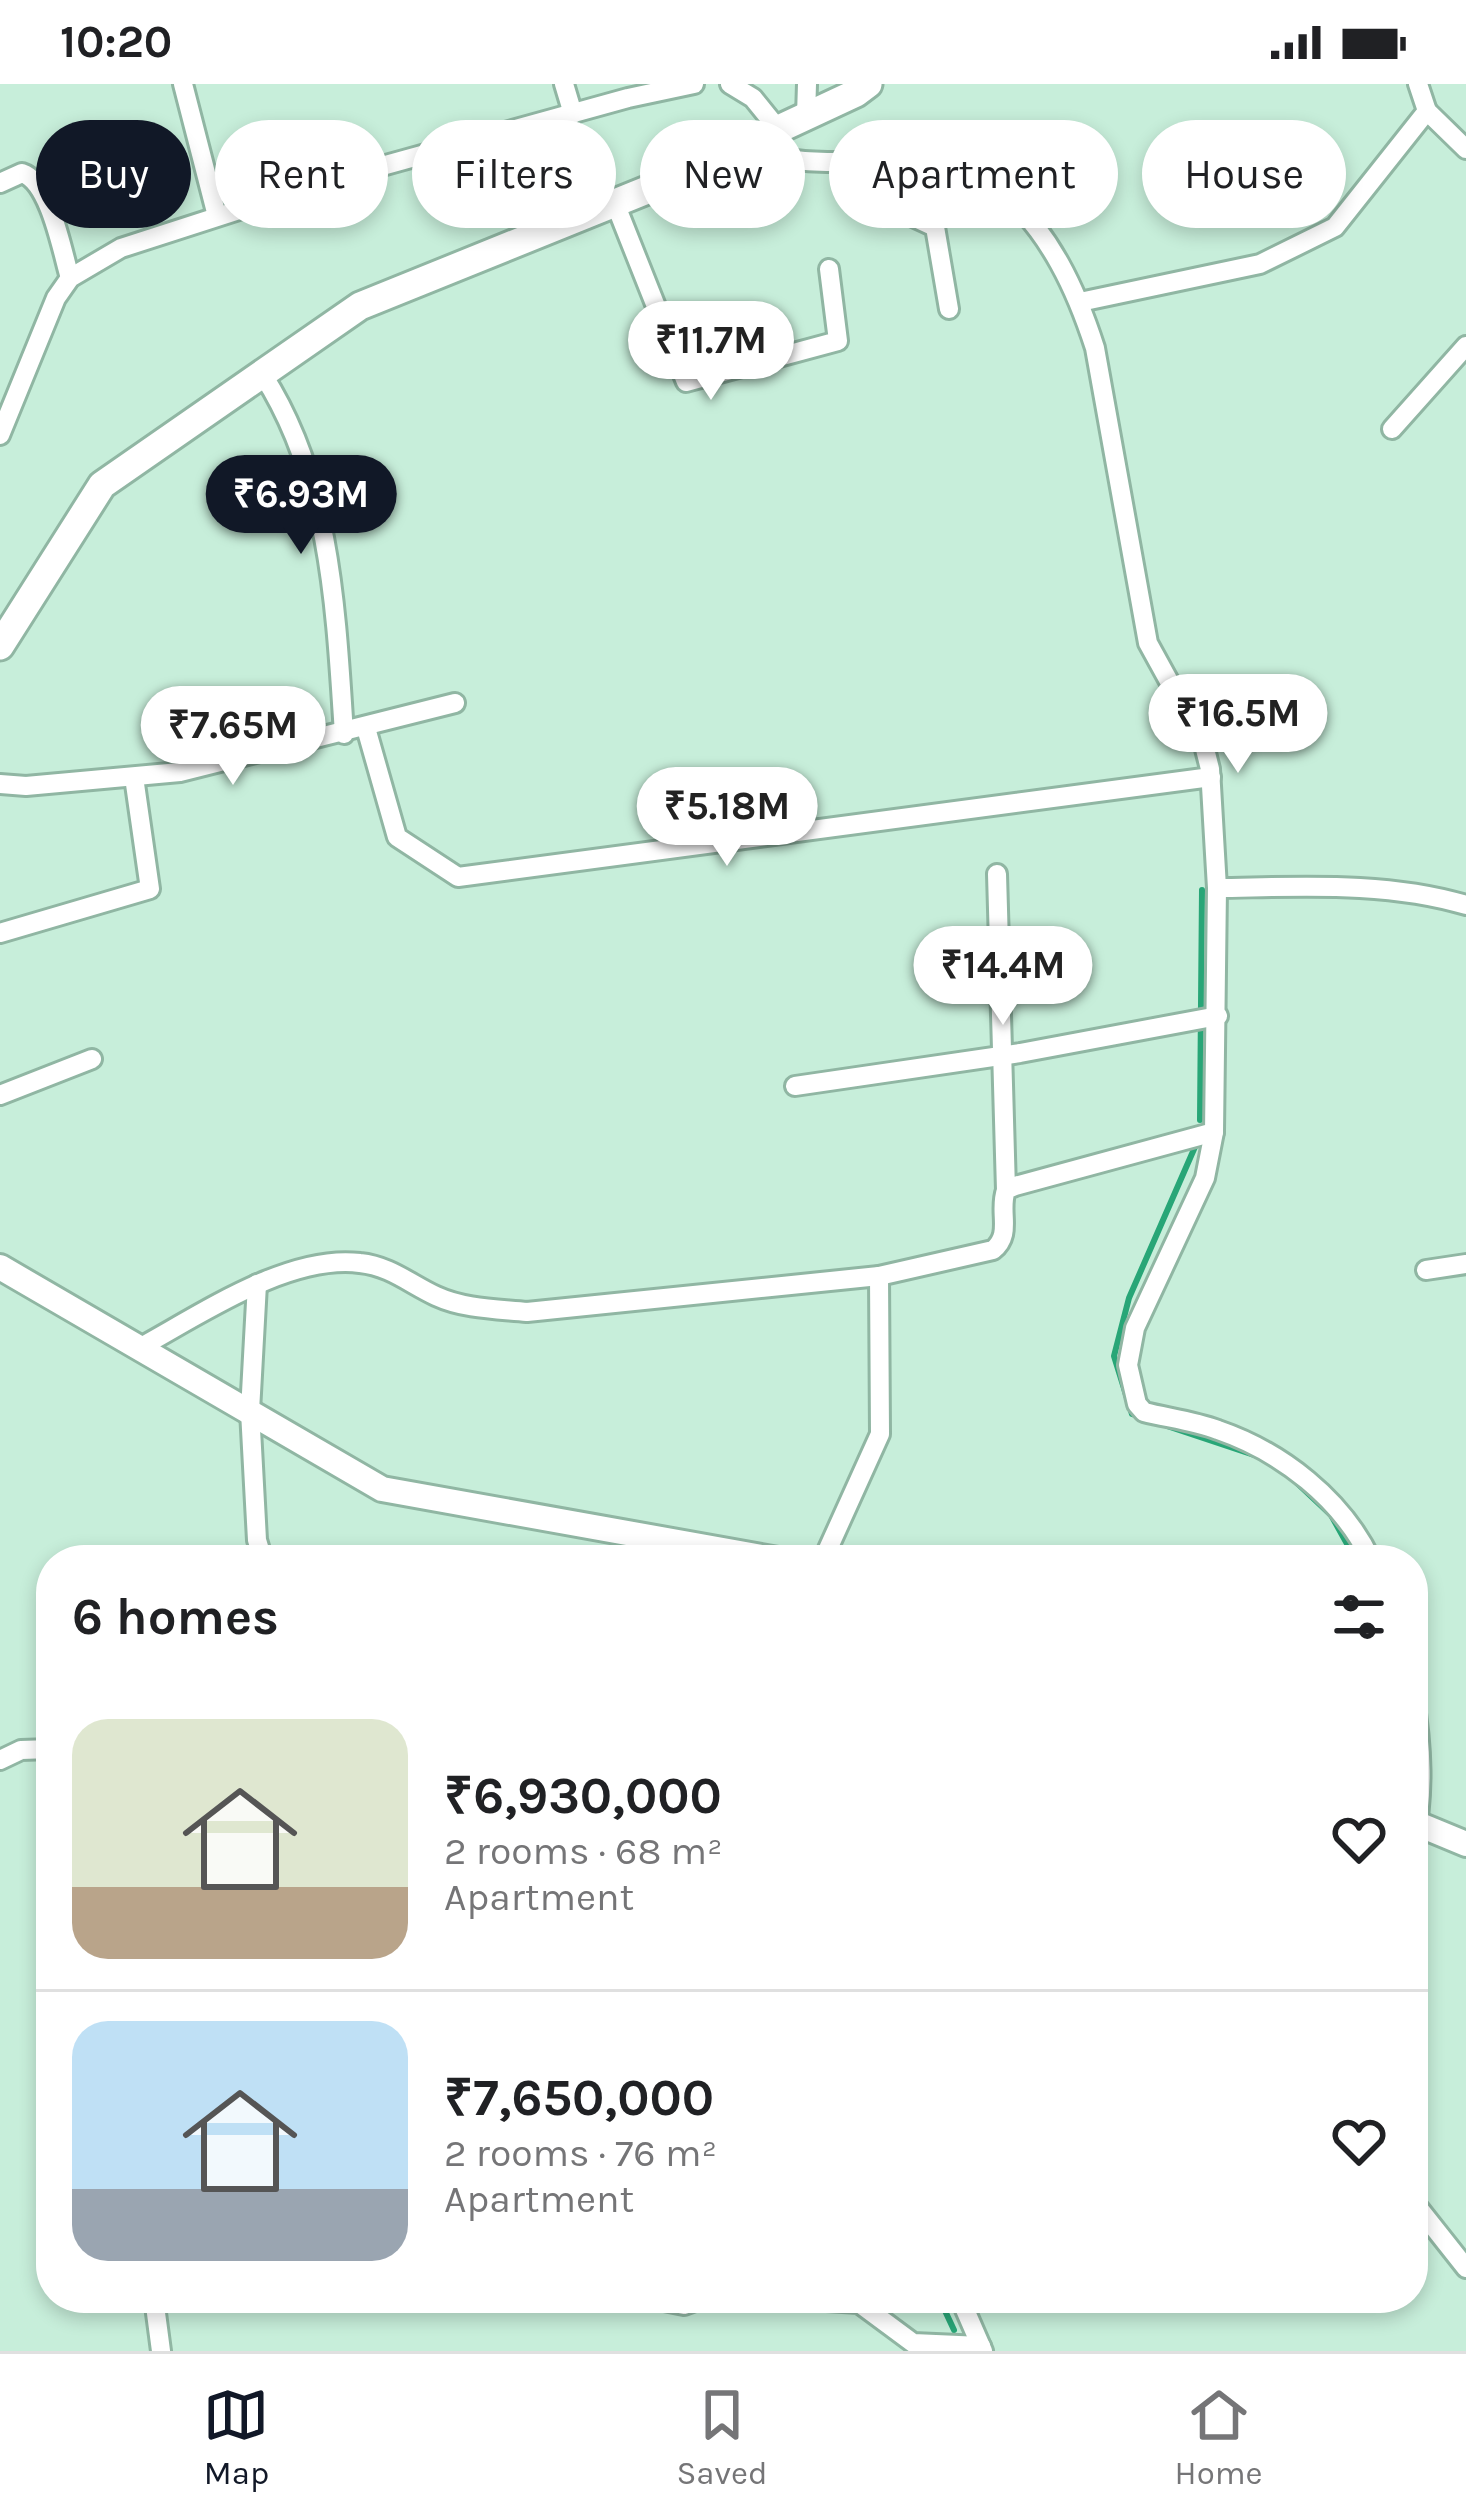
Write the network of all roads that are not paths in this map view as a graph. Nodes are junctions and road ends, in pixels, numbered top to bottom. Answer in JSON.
{"nodes":[{"id":1,"x":183,"y":84,"type":"edge"},
{"id":2,"x":564,"y":84,"type":"edge"},
{"id":3,"x":694,"y":84,"type":"edge"},
{"id":4,"x":730,"y":84,"type":"edge"},
{"id":5,"x":807,"y":84,"type":"edge"},
{"id":6,"x":868,"y":84,"type":"edge"},
{"id":7,"x":1418,"y":84,"type":"edge"},
{"id":8,"x":1427,"y":111,"type":"junction"},
{"id":9,"x":573,"y":114,"type":"junction"},
{"id":10,"x":806,"y":116,"type":"junction"},
{"id":11,"x":771,"y":120,"type":"edge"},
{"id":12,"x":797,"y":120,"type":"edge"},
{"id":13,"x":1466,"y":149,"type":"edge"},
{"id":14,"x":388,"y":165,"type":"edge"},
{"id":15,"x":0,"y":183,"type":"edge"},
{"id":16,"x":215,"y":205,"type":"edge"},
{"id":17,"x":616,"y":206,"type":"edge"},
{"id":18,"x":215,"y":217,"type":"edge"},
{"id":19,"x":553,"y":228,"type":"edge"},
{"id":20,"x":935,"y":228,"type":"edge"},
{"id":21,"x":1038,"y":228,"type":"edge"},
{"id":22,"x":829,"y":269,"type":"dead end"},
{"id":23,"x":70,"y":278,"type":"junction"},
{"id":24,"x":1080,"y":302,"type":"junction"},
{"id":25,"x":949,"y":309,"type":"dead end"},
{"id":26,"x":1466,"y":346,"type":"edge"},
{"id":27,"x":263,"y":375,"type":"junction"},
{"id":28,"x":1392,"y":429,"type":"dead end"},
{"id":29,"x":0,"y":435,"type":"edge"},
{"id":30,"x":0,"y":646,"type":"edge"},
{"id":31,"x":455,"y":703,"type":"dead end"},
{"id":32,"x":366,"y":728,"type":"junction"},
{"id":33,"x":344,"y":734,"type":"junction"},
{"id":34,"x":134,"y":776,"type":"junction"},
{"id":35,"x":1211,"y":777,"type":"junction"},
{"id":36,"x":0,"y":784,"type":"edge"},
{"id":37,"x":997,"y":874,"type":"dead end"},
{"id":38,"x":1217,"y":888,"type":"junction"},
{"id":39,"x":1466,"y":905,"type":"edge"},
{"id":40,"x":0,"y":933,"type":"edge"},
{"id":41,"x":1218,"y":1016,"type":"junction"},
{"id":42,"x":1000,"y":1056,"type":"junction"},
{"id":43,"x":92,"y":1059,"type":"dead end"},
{"id":44,"x":795,"y":1086,"type":"dead end"},
{"id":45,"x":0,"y":1095,"type":"edge"},
{"id":46,"x":1214,"y":1132,"type":"junction"},
{"id":47,"x":1006,"y":1190,"type":"junction"},
{"id":48,"x":1466,"y":1264,"type":"edge"},
{"id":49,"x":0,"y":1267,"type":"edge"},
{"id":50,"x":1426,"y":1270,"type":"dead end"},
{"id":51,"x":879,"y":1276,"type":"junction"},
{"id":52,"x":257,"y":1284,"type":"junction"},
{"id":53,"x":139,"y":1348,"type":"junction"},
{"id":54,"x":250,"y":1411,"type":"junction"},
{"id":55,"x":258,"y":1545,"type":"edge"},
{"id":56,"x":673,"y":1545,"type":"edge"},
{"id":57,"x":830,"y":1545,"type":"edge"},
{"id":58,"x":1364,"y":1545,"type":"edge"},
{"id":59,"x":36,"y":1750,"type":"edge"},
{"id":60,"x":0,"y":1760,"type":"edge"},
{"id":61,"x":1428,"y":1835,"type":"edge"},
{"id":62,"x":1466,"y":1844,"type":"edge"},
{"id":63,"x":1428,"y":2220,"type":"edge"},
{"id":64,"x":1466,"y":2268,"type":"edge"},
{"id":65,"x":156,"y":2313,"type":"edge"},
{"id":66,"x":872,"y":2313,"type":"edge"},
{"id":67,"x":966,"y":2313,"type":"edge"},
{"id":68,"x":982,"y":2349,"type":"edge"},
{"id":69,"x":161,"y":2351,"type":"edge"}],
"edges":[{"from":1,"to":16,"type":"street"},
{"from":2,"to":9,"type":"street"},
{"from":3,"to":9,"type":"street"},
{"from":4,"to":11,"type":"street"},
{"from":5,"to":10,"type":"street"},
{"from":6,"to":10,"type":"main road"},
{"from":7,"to":8,"type":"street"},
{"from":8,"to":13,"type":"street"},
{"from":8,"to":24,"type":"street"},
{"from":9,"to":14,"type":"street"},
{"from":10,"to":12,"type":"main road"},
{"from":15,"to":23,"type":"street"},
{"from":17,"to":22,"type":"street"},
{"from":18,"to":23,"type":"street"},
{"from":19,"to":27,"type":"main road"},
{"from":20,"to":25,"type":"street"},
{"from":21,"to":24,"type":"street"},
{"from":23,"to":29,"type":"street"},
{"from":24,"to":35,"type":"street"},
{"from":26,"to":28,"type":"street"},
{"from":27,"to":30,"type":"main road"},
{"from":27,"to":33,"type":"street"},
{"from":31,"to":32,"type":"street"},
{"from":32,"to":33,"type":"street"},
{"from":32,"to":35,"type":"street"},
{"from":33,"to":34,"type":"street"},
{"from":34,"to":36,"type":"street"},
{"from":34,"to":40,"type":"street"},
{"from":35,"to":38,"type":"street"},
{"from":37,"to":42,"type":"street"},
{"from":38,"to":39,"type":"street"},
{"from":38,"to":41,"type":"street"},
{"from":41,"to":42,"type":"street"},
{"from":41,"to":46,"type":"street"},
{"from":42,"to":44,"type":"street"},
{"from":42,"to":47,"type":"street"},
{"from":43,"to":45,"type":"street"},
{"from":46,"to":47,"type":"street"},
{"from":46,"to":58,"type":"street"},
{"from":47,"to":51,"type":"street"},
{"from":48,"to":50,"type":"street"},
{"from":49,"to":53,"type":"street"},
{"from":51,"to":52,"type":"street"},
{"from":51,"to":57,"type":"street"},
{"from":52,"to":53,"type":"street"},
{"from":52,"to":54,"type":"street"},
{"from":53,"to":54,"type":"street"},
{"from":54,"to":55,"type":"street"},
{"from":54,"to":56,"type":"street"},
{"from":59,"to":60,"type":"street"},
{"from":61,"to":62,"type":"street"},
{"from":63,"to":64,"type":"street"},
{"from":65,"to":69,"type":"street"},
{"from":66,"to":68,"type":"street"},
{"from":67,"to":68,"type":"street"}]}
